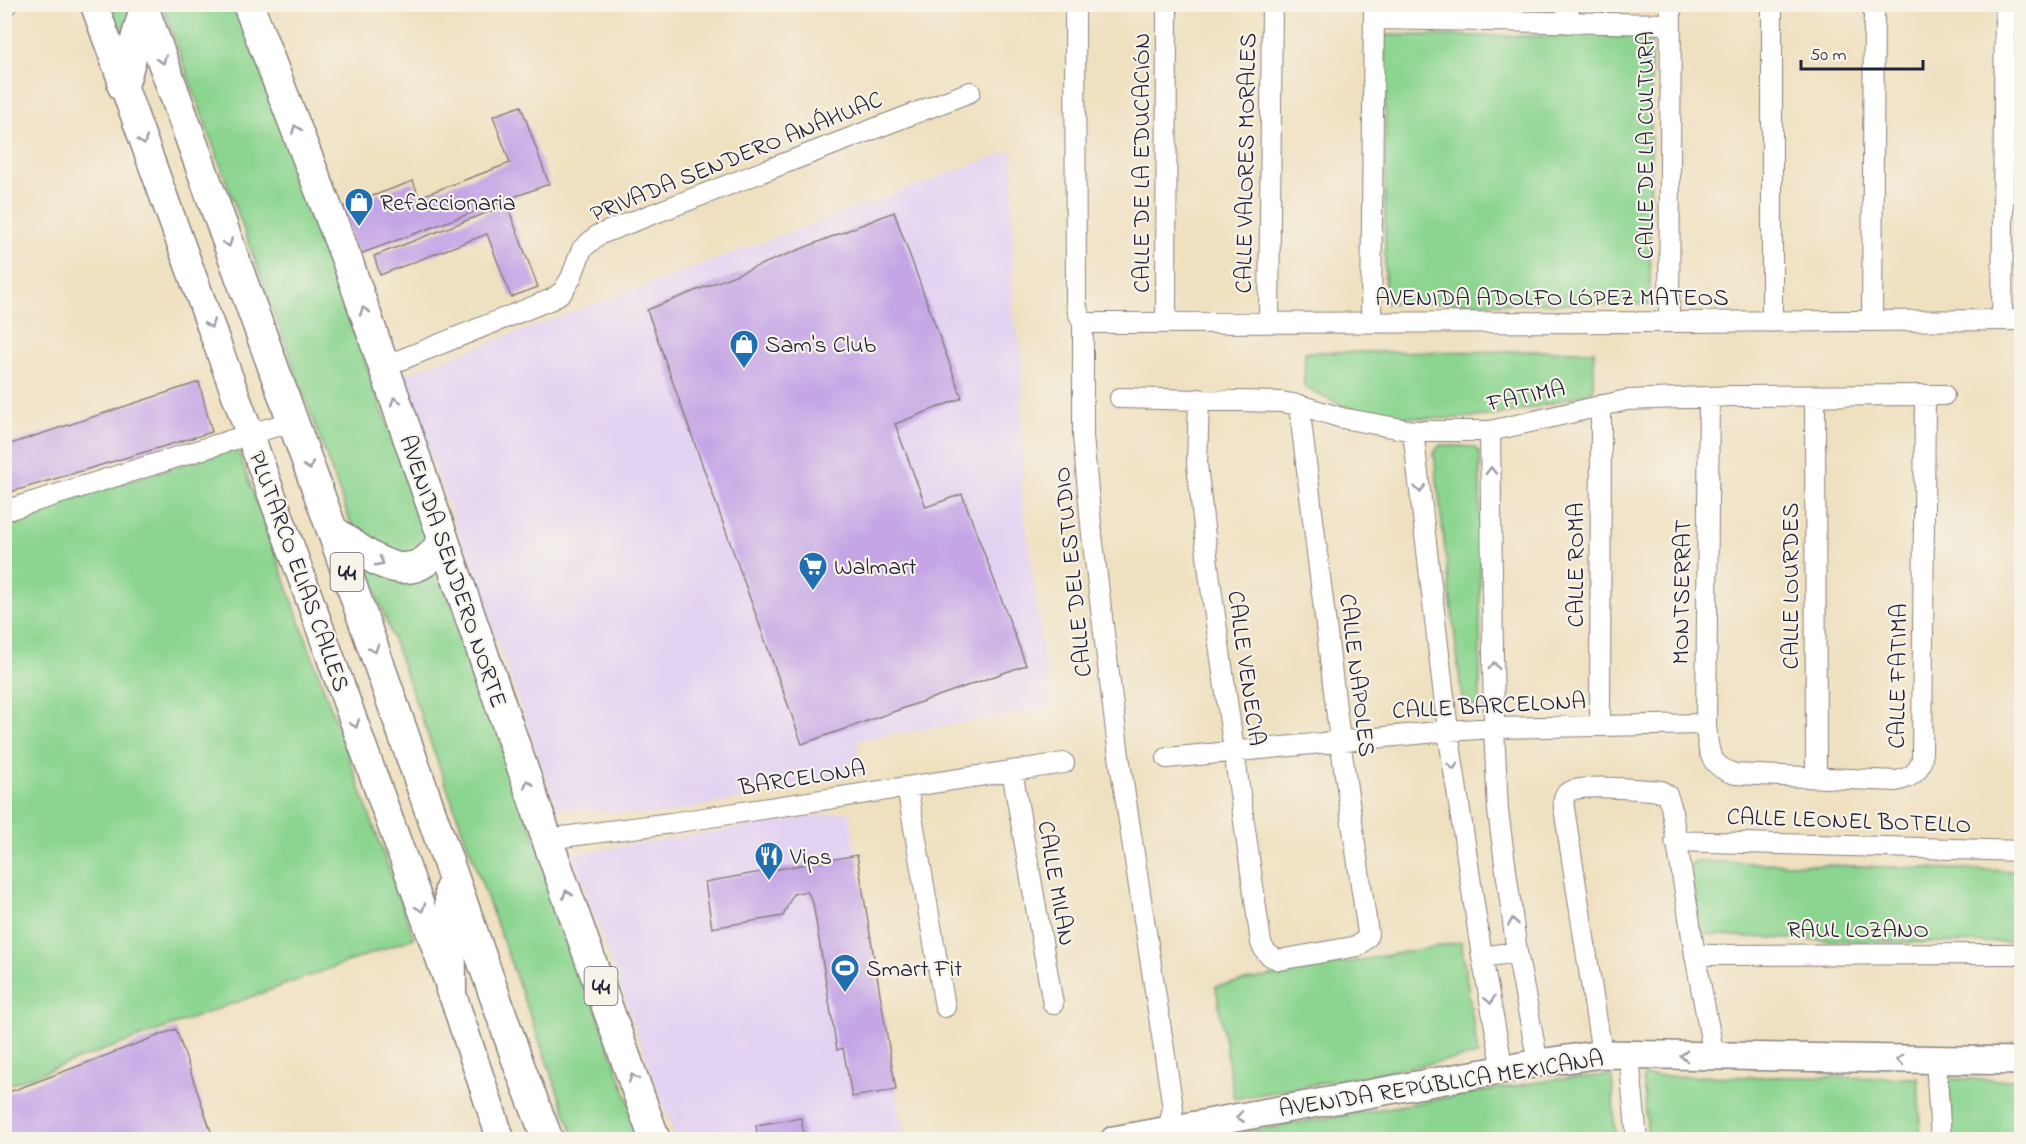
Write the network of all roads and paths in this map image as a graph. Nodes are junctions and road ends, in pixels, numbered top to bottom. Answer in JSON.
{"nodes":[{"id":1,"x":94,"y":4,"type":"edge"},
{"id":2,"x":248,"y":4,"type":"edge"},
{"id":3,"x":1075,"y":4,"type":"edge"},
{"id":4,"x":1167,"y":4,"type":"edge"},
{"id":5,"x":1272,"y":4,"type":"edge"},
{"id":6,"x":1772,"y":4,"type":"edge"},
{"id":7,"x":1874,"y":4,"type":"edge"},
{"id":8,"x":2005,"y":4,"type":"edge"},
{"id":9,"x":143,"y":8,"type":"edge"},
{"id":10,"x":1374,"y":12,"type":"edge"},
{"id":11,"x":1472,"y":13,"type":"edge"},
{"id":12,"x":1569,"y":14,"type":"edge"},
{"id":13,"x":1671,"y":14,"type":"edge"},
{"id":14,"x":123,"y":86,"type":"junction"},
{"id":15,"x":970,"y":92,"type":"dead end"},
{"id":16,"x":2012,"y":320,"type":"edge"},
{"id":17,"x":1872,"y":321,"type":"junction"},
{"id":18,"x":1166,"y":322,"type":"junction"},
{"id":19,"x":1371,"y":322,"type":"junction"},
{"id":20,"x":1669,"y":322,"type":"junction"},
{"id":21,"x":1772,"y":322,"type":"junction"},
{"id":22,"x":1083,"y":323,"type":"junction"},
{"id":23,"x":1269,"y":323,"type":"junction"},
{"id":24,"x":383,"y":367,"type":"junction"},
{"id":25,"x":1935,"y":395,"type":"joint"},
{"id":26,"x":1815,"y":396,"type":"junction"},
{"id":27,"x":1708,"y":397,"type":"junction"},
{"id":28,"x":1119,"y":398,"type":"dead end"},
{"id":29,"x":1199,"y":399,"type":"junction"},
{"id":30,"x":1299,"y":405,"type":"junction"},
{"id":31,"x":1601,"y":405,"type":"junction"},
{"id":32,"x":293,"y":421,"type":"junction"},
{"id":33,"x":1413,"y":430,"type":"junction"},
{"id":34,"x":1490,"y":431,"type":"junction"},
{"id":35,"x":250,"y":435,"type":"junction"},
{"id":36,"x":4,"y":511,"type":"edge"},
{"id":37,"x":332,"y":530,"type":"junction"},
{"id":38,"x":443,"y":540,"type":"junction"},
{"id":39,"x":1706,"y":724,"type":"junction"},
{"id":40,"x":1600,"y":725,"type":"junction"},
{"id":41,"x":1494,"y":728,"type":"junction"},
{"id":42,"x":1448,"y":731,"type":"junction"},
{"id":43,"x":1340,"y":740,"type":"junction"},
{"id":44,"x":1232,"y":750,"type":"junction"},
{"id":45,"x":1167,"y":758,"type":"dead end"},
{"id":46,"x":1064,"y":763,"type":"dead end"},
{"id":47,"x":1012,"y":771,"type":"junction"},
{"id":48,"x":1735,"y":774,"type":"joint"},
{"id":49,"x":1816,"y":777,"type":"junction"},
{"id":50,"x":907,"y":787,"type":"junction"},
{"id":51,"x":547,"y":839,"type":"junction"},
{"id":52,"x":1675,"y":841,"type":"junction"},
{"id":53,"x":2022,"y":851,"type":"edge"},
{"id":54,"x":450,"y":865,"type":"junction"},
{"id":55,"x":1261,"y":943,"type":"joint"},
{"id":56,"x":1517,"y":952,"type":"junction"},
{"id":57,"x":2022,"y":954,"type":"edge"},
{"id":58,"x":1695,"y":955,"type":"junction"},
{"id":59,"x":1482,"y":957,"type":"junction"},
{"id":60,"x":451,"y":990,"type":"junction"},
{"id":61,"x":1053,"y":1004,"type":"dead end"},
{"id":62,"x":945,"y":1006,"type":"dead end"},
{"id":63,"x":1602,"y":1054,"type":"junction"},
{"id":64,"x":1629,"y":1055,"type":"junction"},
{"id":65,"x":1714,"y":1056,"type":"junction"},
{"id":66,"x":1936,"y":1060,"type":"junction"},
{"id":67,"x":2022,"y":1061,"type":"edge"},
{"id":68,"x":1538,"y":1063,"type":"junction"},
{"id":69,"x":1503,"y":1070,"type":"junction"},
{"id":70,"x":1166,"y":1135,"type":"edge"},
{"id":71,"x":656,"y":1137,"type":"edge"},
{"id":72,"x":501,"y":1140,"type":"edge"},
{"id":73,"x":548,"y":1140,"type":"edge"},
{"id":74,"x":1114,"y":1140,"type":"edge"},
{"id":75,"x":1637,"y":1140,"type":"edge"},
{"id":76,"x":1941,"y":1140,"type":"edge"}],
"edges":[{"from":1,"to":14,"type":"street","name":"PLUTARCO ELIAS CALLES"},
{"from":24,"to":2,"type":"main road","name":"AVENIDA SENDERO NORTE","number":"44","one_way":true},
{"from":3,"to":22,"type":"street","name":"CALLE DEL ESTUDIO"},
{"from":4,"to":18,"type":"street","name":"CALLE DE LA EDUCACIÓN"},
{"from":5,"to":23,"type":"street","name":"CALLE VALORES MORALES"},
{"from":6,"to":21,"type":"street"},
{"from":7,"to":17,"type":"street"},
{"from":8,"to":16,"type":"street"},
{"from":9,"to":14,"type":"main road"},
{"from":9,"to":32,"type":"main road","number":"44","one_way":true},
{"from":10,"to":11,"type":"street"},
{"from":10,"to":19,"type":"street"},
{"from":11,"to":12,"type":"street"},
{"from":12,"to":13,"type":"street"},
{"from":13,"to":20,"type":"street","name":"CALLE DE LA CULTURA"},
{"from":14,"to":35,"type":"street","name":"PLUTARCO ELIAS CALLES","one_way":true},
{"from":15,"to":24,"type":"street","name":"PRIVADA SENDERO ANÁHUAC"},
{"from":16,"to":17,"type":"street","name":"AVENIDA ADOLFO LÓPEZ MATEOS"},
{"from":17,"to":21,"type":"street","name":"AVENIDA ADOLFO LÓPEZ MATEOS"},
{"from":18,"to":22,"type":"street","name":"AVENIDA ADOLFO LÓPEZ MATEOS"},
{"from":18,"to":23,"type":"street","name":"AVENIDA ADOLFO LÓPEZ MATEOS"},
{"from":19,"to":20,"type":"street","name":"AVENIDA ADOLFO LÓPEZ MATEOS"},
{"from":19,"to":23,"type":"street","name":"AVENIDA ADOLFO LÓPEZ MATEOS"},
{"from":20,"to":21,"type":"street","name":"AVENIDA ADOLFO LÓPEZ MATEOS"},
{"from":22,"to":70,"type":"street","name":"CALLE DEL ESTUDIO"},
{"from":38,"to":24,"type":"main road","name":"AVENIDA SENDERO NORTE","number":"44","one_way":true},
{"from":25,"to":26,"type":"street","name":"FATIMA"},
{"from":25,"to":49,"type":"street","name":"CALLE FATIMA"},
{"from":26,"to":27,"type":"street","name":"FATIMA"},
{"from":26,"to":49,"type":"street","name":"CALLE LOURDES"},
{"from":27,"to":31,"type":"street","name":"FATIMA"},
{"from":27,"to":39,"type":"street","name":"MONTSERRAT"},
{"from":28,"to":29,"type":"street","name":"FATIMA"},
{"from":29,"to":30,"type":"street","name":"FATIMA"},
{"from":29,"to":44,"type":"street","name":"CALLE VENECIA"},
{"from":30,"to":33,"type":"street","name":"FATIMA"},
{"from":30,"to":43,"type":"street","name":"CALLE NAPOLES"},
{"from":31,"to":34,"type":"street","name":"FATIMA"},
{"from":31,"to":40,"type":"street","name":"CALLE ROMA"},
{"from":32,"to":35,"type":"street"},
{"from":32,"to":37,"type":"main road","number":"44","one_way":true},
{"from":33,"to":34,"type":"street","name":"FATIMA"},
{"from":33,"to":42,"type":"street","one_way":true},
{"from":41,"to":34,"type":"street","one_way":true},
{"from":35,"to":36,"type":"street"},
{"from":35,"to":60,"type":"street","name":"PLUTARCO ELIAS CALLES","one_way":true},
{"from":37,"to":38,"type":"main road","one_way":true},
{"from":37,"to":54,"type":"main road","number":"44","one_way":true},
{"from":51,"to":38,"type":"main road","name":"AVENIDA SENDERO NORTE","number":"44","one_way":true},
{"from":39,"to":40,"type":"street","name":"CALLE BARCELONA"},
{"from":39,"to":48,"type":"street","name":"MONTSERRAT"},
{"from":40,"to":41,"type":"street","name":"CALLE BARCELONA"},
{"from":41,"to":42,"type":"street","name":"CALLE BARCELONA"},
{"from":56,"to":41,"type":"street","one_way":true},
{"from":42,"to":43,"type":"street","name":"CALLE BARCELONA"},
{"from":42,"to":59,"type":"street","one_way":true},
{"from":43,"to":44,"type":"street","name":"CALLE BARCELONA"},
{"from":43,"to":55,"type":"street","name":"CALLE NAPOLES"},
{"from":44,"to":45,"type":"street","name":"CALLE BARCELONA"},
{"from":44,"to":55,"type":"street","name":"CALLE VENECIA"},
{"from":46,"to":47,"type":"street","name":"BARCELONA"},
{"from":47,"to":50,"type":"street","name":"BARCELONA"},
{"from":47,"to":61,"type":"street","name":"CALLE MILAN"},
{"from":48,"to":49,"type":"street","name":"CALLE FATIMA"},
{"from":50,"to":51,"type":"street","name":"BARCELONA"},
{"from":50,"to":62,"type":"street"},
{"from":71,"to":51,"type":"main road","name":"AVENIDA SENDERO NORTE","number":"44","one_way":true},
{"from":52,"to":53,"type":"street","name":"CALLE LEONEL BOTELLO"},
{"from":52,"to":58,"type":"street"},
{"from":52,"to":63,"type":"street"},
{"from":54,"to":60,"type":"main road"},
{"from":54,"to":73,"type":"main road","number":"44"},
{"from":56,"to":59,"type":"street"},
{"from":56,"to":68,"type":"street"},
{"from":57,"to":58,"type":"street","name":"RAUL LOZANO"},
{"from":58,"to":65,"type":"street"},
{"from":59,"to":69,"type":"street","one_way":true},
{"from":60,"to":72,"type":"street","name":"PLUTARCO ELIAS CALLES"},
{"from":63,"to":64,"type":"street","name":"AVENIDA REPÚBLICA MEXICANA"},
{"from":63,"to":68,"type":"street","name":"AVENIDA REPÚBLICA MEXICANA"},
{"from":65,"to":64,"type":"street","name":"AVENIDA REPÚBLICA MEXICANA","one_way":true},
{"from":64,"to":75,"type":"street"},
{"from":66,"to":65,"type":"street","name":"AVENIDA REPÚBLICA MEXICANA","one_way":true},
{"from":66,"to":67,"type":"street","name":"AVENIDA REPÚBLICA MEXICANA"},
{"from":66,"to":76,"type":"street"},
{"from":68,"to":69,"type":"street","name":"AVENIDA REPÚBLICA MEXICANA"},
{"from":69,"to":70,"type":"street","name":"AVENIDA REPÚBLICA MEXICANA","one_way":true},
{"from":70,"to":74,"type":"street","name":"AVENIDA REPÚBLICA MEXICANA"}]}
